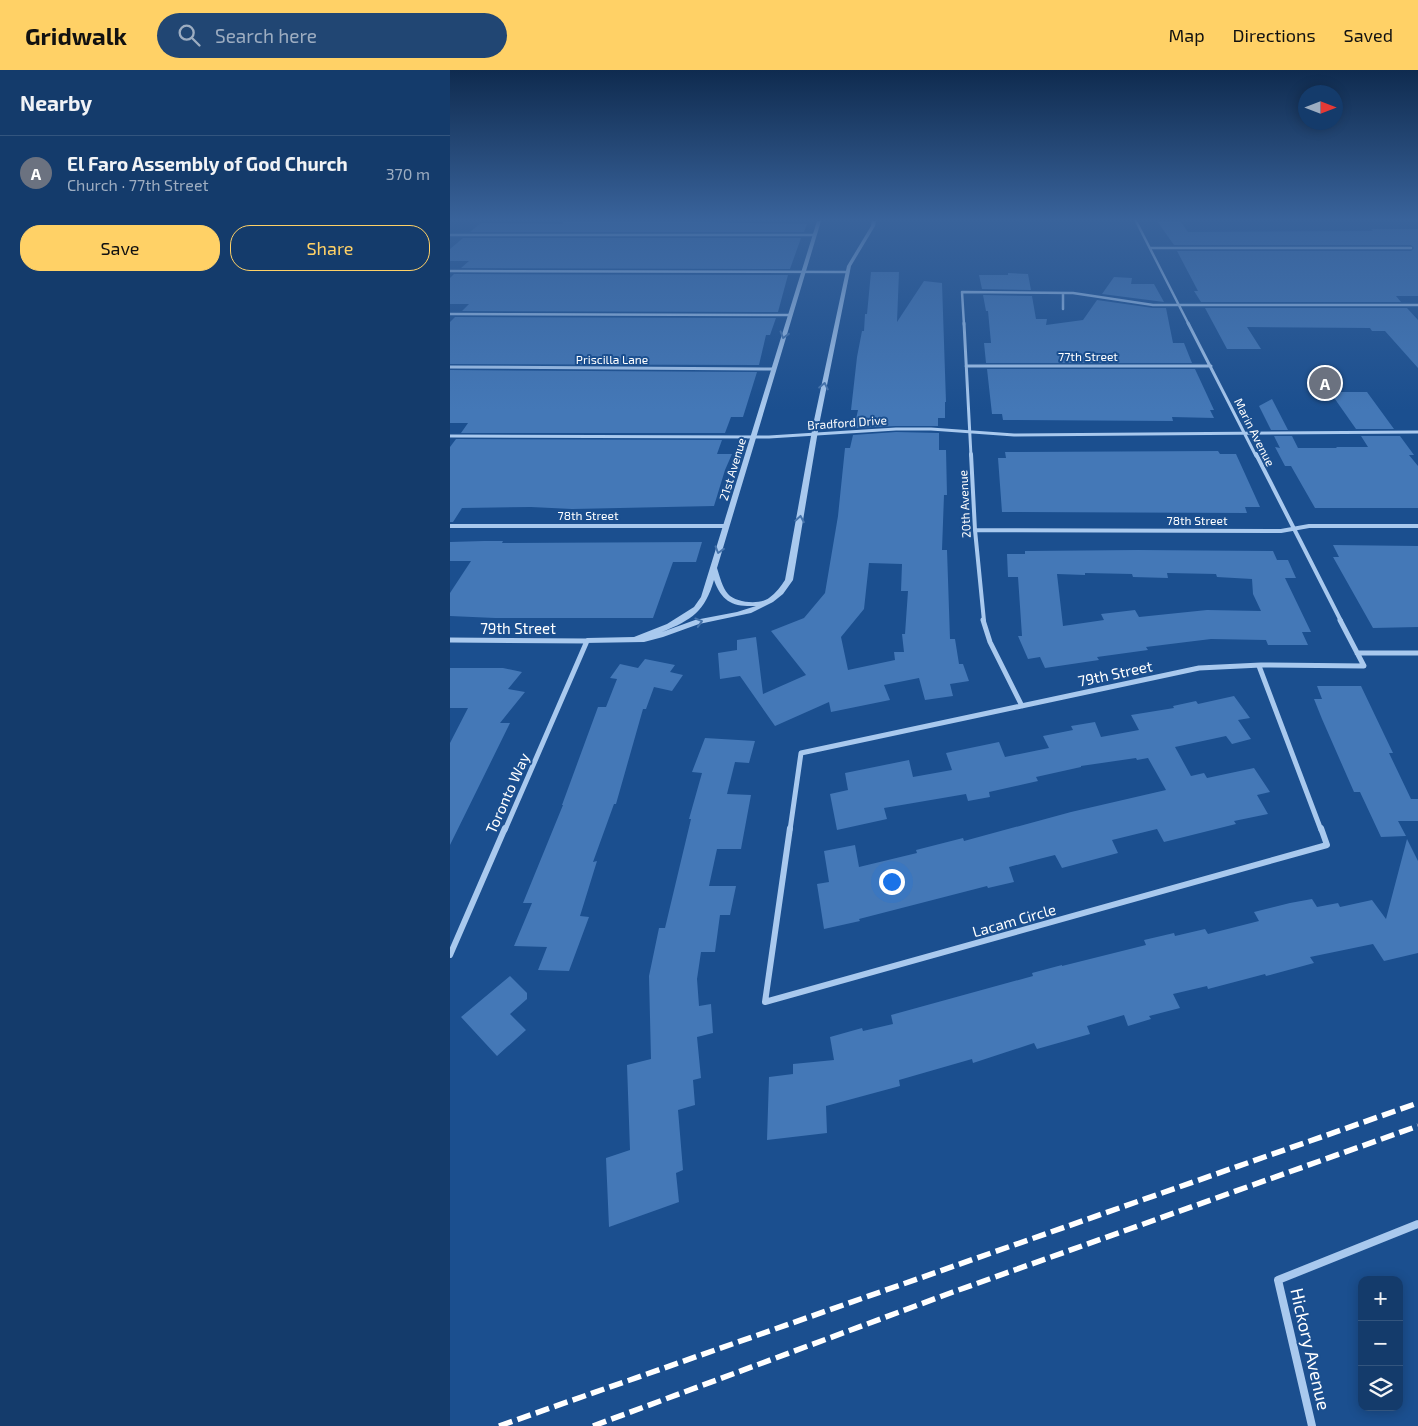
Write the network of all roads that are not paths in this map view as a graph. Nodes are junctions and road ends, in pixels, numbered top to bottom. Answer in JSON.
{"nodes":[{"id":1,"x":800,"y":284,"type":"edge"},
{"id":2,"x":845,"y":284,"type":"edge"},
{"id":3,"x":1168,"y":284,"type":"edge"},
{"id":4,"x":1063,"y":293,"type":"junction"},
{"id":5,"x":1179,"y":305,"type":"junction"},
{"id":6,"x":1418,"y":305,"type":"edge"},
{"id":7,"x":1063,"y":309,"type":"dead end"},
{"id":8,"x":450,"y":314,"type":"edge"},
{"id":9,"x":790,"y":315,"type":"junction"},
{"id":10,"x":966,"y":366,"type":"junction"},
{"id":11,"x":1211,"y":366,"type":"junction"},
{"id":12,"x":450,"y":367,"type":"edge"},
{"id":13,"x":774,"y":369,"type":"junction"},
{"id":14,"x":970,"y":432,"type":"junction"},
{"id":15,"x":1418,"y":432,"type":"edge"},
{"id":16,"x":815,"y":433,"type":"junction"},
{"id":17,"x":1245,"y":433,"type":"junction"},
{"id":18,"x":450,"y":436,"type":"edge"},
{"id":19,"x":754,"y":437,"type":"junction"},
{"id":20,"x":450,"y":526,"type":"edge"},
{"id":21,"x":727,"y":526,"type":"junction"},
{"id":22,"x":1418,"y":526,"type":"edge"},
{"id":23,"x":1294,"y":529,"type":"junction"},
{"id":24,"x":975,"y":530,"type":"junction"},
{"id":25,"x":714,"y":568,"type":"junction"},
{"id":26,"x":772,"y":601,"type":"junction"},
{"id":27,"x":450,"y":640,"type":"edge"},
{"id":28,"x":635,"y":640,"type":"junction"},
{"id":29,"x":587,"y":641,"type":"junction"},
{"id":30,"x":1418,"y":652,"type":"edge"},
{"id":31,"x":1357,"y":653,"type":"junction"},
{"id":32,"x":1258,"y":666,"type":"junction"},
{"id":33,"x":1022,"y":706,"type":"junction"},
{"id":34,"x":801,"y":753,"type":"joint"},
{"id":35,"x":450,"y":955,"type":"edge"},
{"id":36,"x":1418,"y":1224,"type":"edge"},
{"id":37,"x":1312,"y":1426,"type":"edge"}],
"edges":[{"from":1,"to":9,"type":"street","name":"21st Avenue"},
{"from":16,"to":2,"type":"street","one_way":true},
{"from":3,"to":5,"type":"street","name":"Marin Avenue"},
{"from":4,"to":5,"type":"street"},
{"from":4,"to":7,"type":"street"},
{"from":4,"to":10,"type":"street","name":"20th Avenue"},
{"from":5,"to":6,"type":"street"},
{"from":5,"to":11,"type":"street","name":"Marin Avenue"},
{"from":8,"to":9,"type":"street"},
{"from":9,"to":13,"type":"street","name":"21st Avenue","one_way":true},
{"from":10,"to":11,"type":"street","name":"77th Street"},
{"from":10,"to":14,"type":"street","name":"20th Avenue"},
{"from":11,"to":17,"type":"street","name":"Marin Avenue"},
{"from":12,"to":13,"type":"street","name":"Priscilla Lane"},
{"from":13,"to":19,"type":"street","name":"21st Avenue"},
{"from":14,"to":16,"type":"street","name":"Bradford Drive"},
{"from":14,"to":17,"type":"street","name":"Bradford Drive"},
{"from":14,"to":24,"type":"street","name":"20th Avenue"},
{"from":15,"to":17,"type":"street"},
{"from":16,"to":19,"type":"street","name":"Bradford Drive"},
{"from":26,"to":16,"type":"street","one_way":true},
{"from":17,"to":23,"type":"street","name":"Marin Avenue"},
{"from":18,"to":19,"type":"street","name":"Bradford Drive"},
{"from":19,"to":21,"type":"street","name":"21st Avenue"},
{"from":20,"to":21,"type":"street","name":"78th Street"},
{"from":21,"to":25,"type":"street","name":"21st Avenue","one_way":true},
{"from":22,"to":23,"type":"street","name":"78th Street"},
{"from":23,"to":24,"type":"street","name":"78th Street"},
{"from":23,"to":31,"type":"street","name":"Marin Avenue"},
{"from":24,"to":33,"type":"street","name":"20th Avenue"},
{"from":25,"to":26,"type":"street"},
{"from":25,"to":28,"type":"street","name":"21st Avenue"},
{"from":28,"to":26,"type":"street","one_way":true},
{"from":27,"to":29,"type":"street","name":"79th Street"},
{"from":28,"to":29,"type":"street","name":"21st Avenue"},
{"from":29,"to":35,"type":"street","name":"Toronto Way"},
{"from":30,"to":31,"type":"street"},
{"from":31,"to":32,"type":"street","name":"79th Street"},
{"from":32,"to":33,"type":"street","name":"79th Street"},
{"from":32,"to":34,"type":"street","name":"Lacam Circle"},
{"from":33,"to":34,"type":"street","name":"79th Street"},
{"from":36,"to":37,"type":"street","name":"Hickory Avenue"}]}
